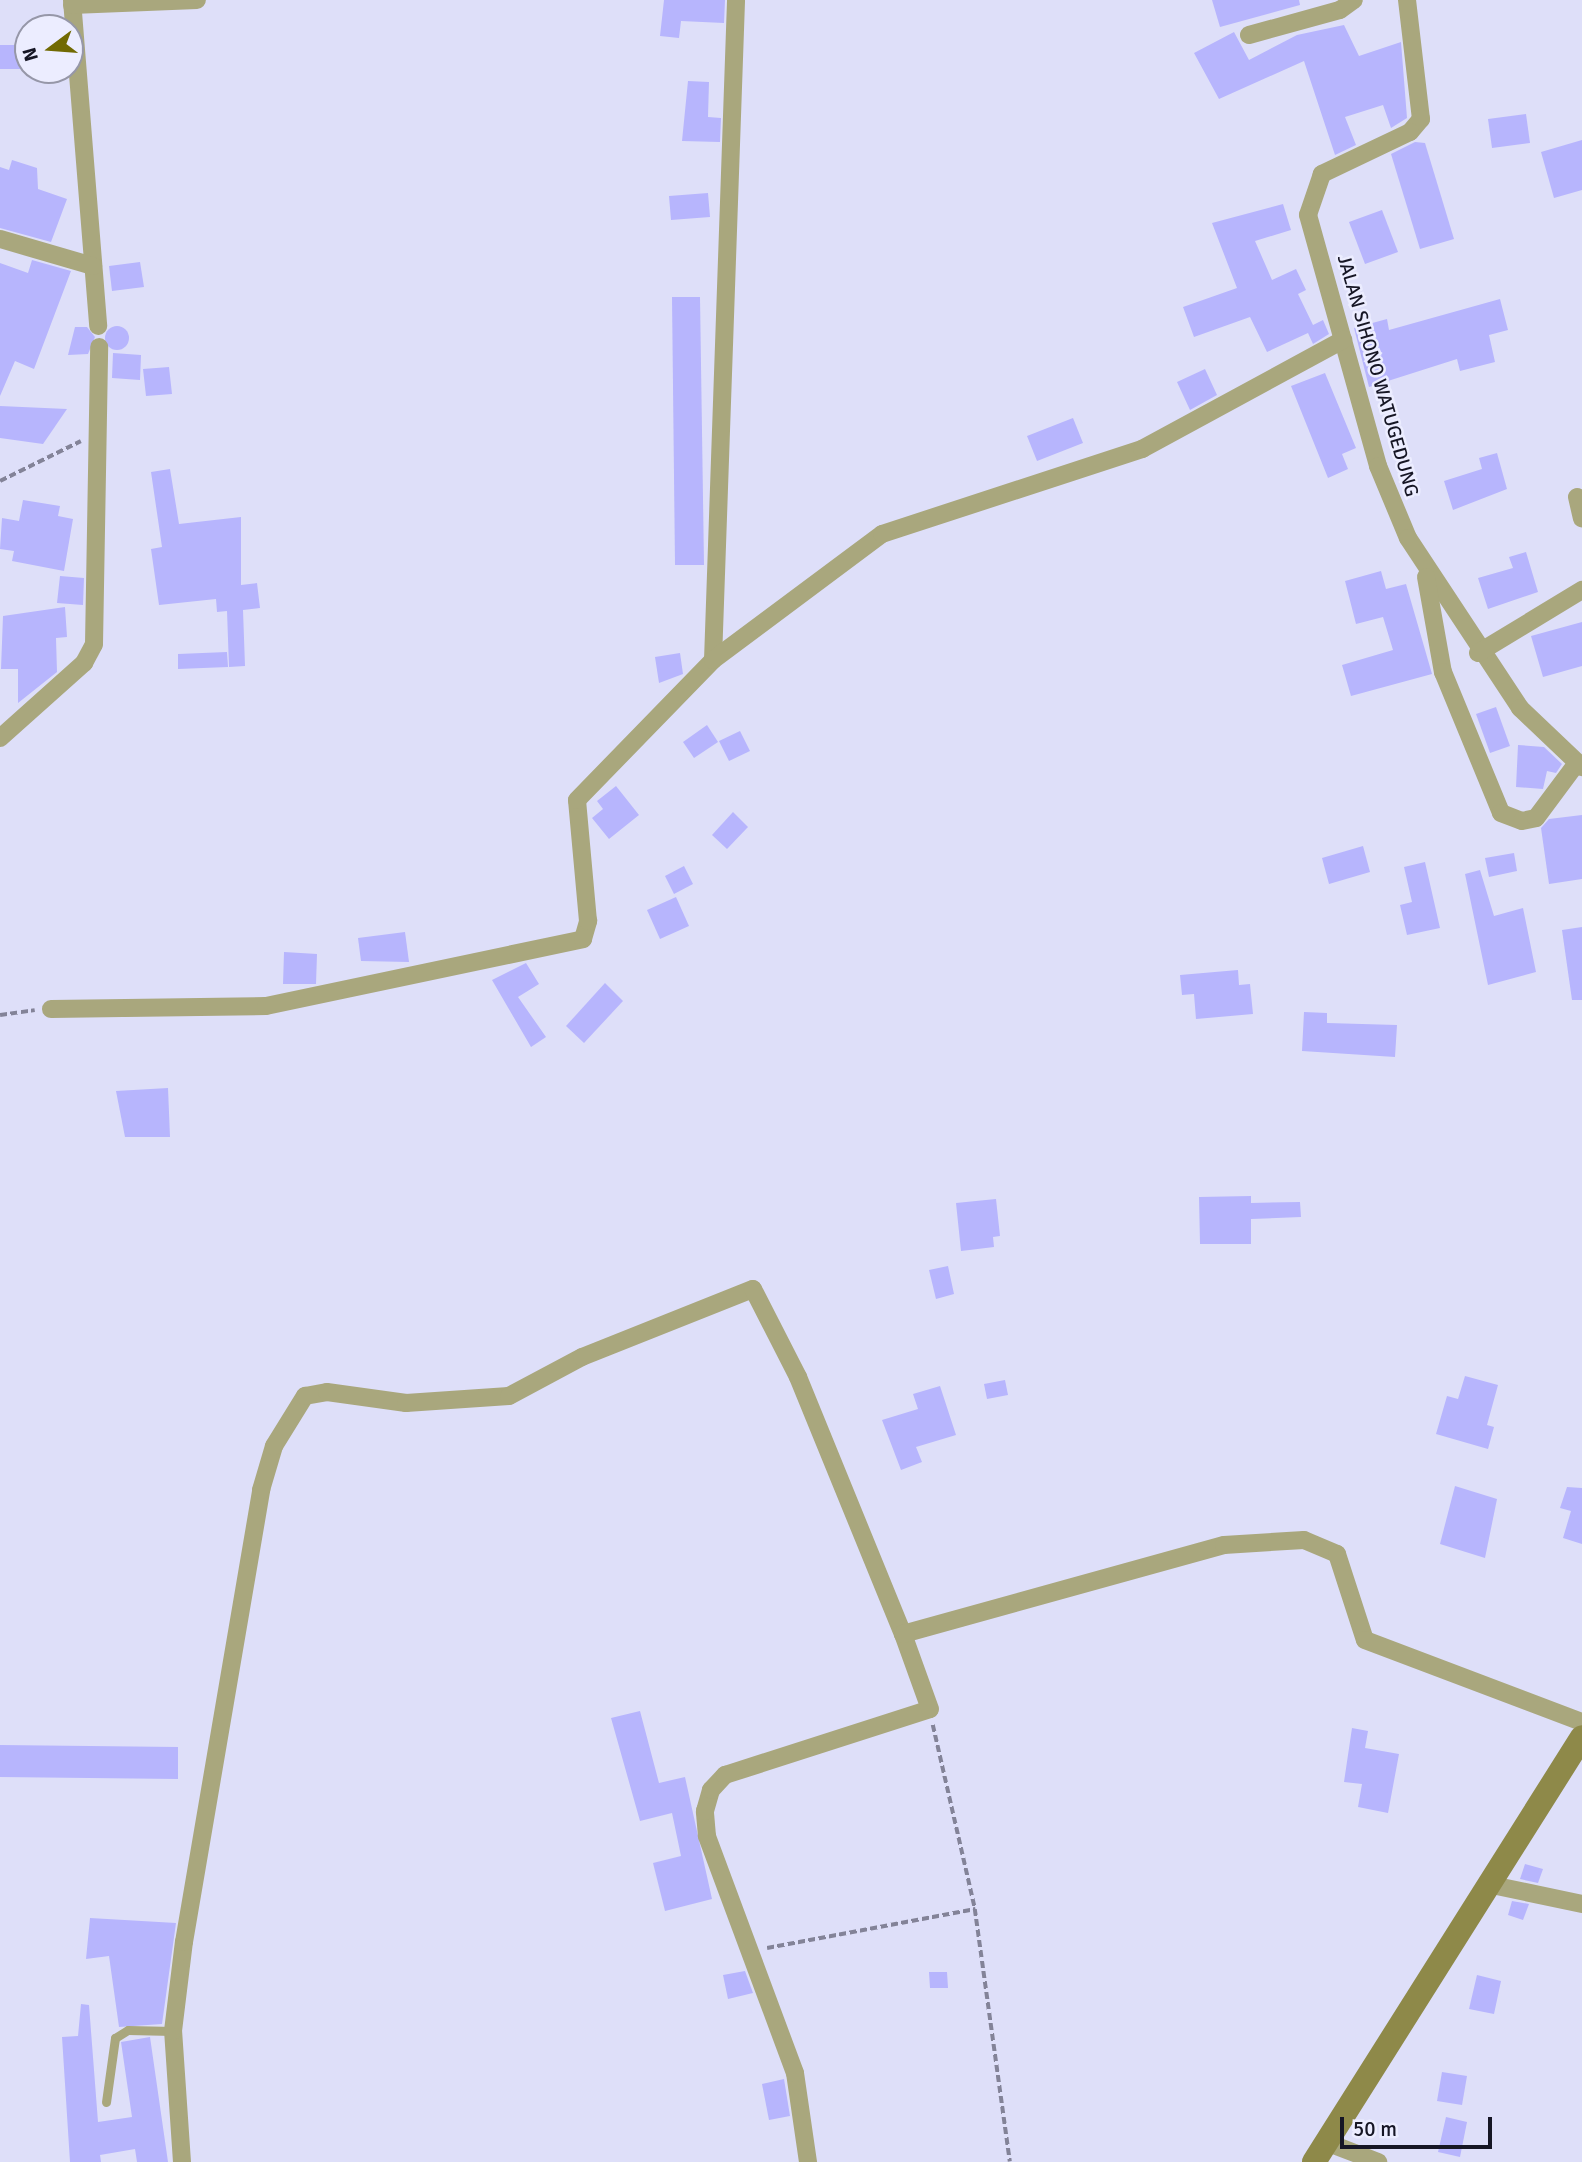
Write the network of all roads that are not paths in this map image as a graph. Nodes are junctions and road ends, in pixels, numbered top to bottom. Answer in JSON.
{"nodes":[{"id":1,"x":197,"y":0,"type":"edge"},
{"id":2,"x":736,"y":0,"type":"edge"},
{"id":3,"x":1354,"y":0,"type":"edge"},
{"id":4,"x":1407,"y":0,"type":"edge"},
{"id":5,"x":72,"y":2,"type":"edge"},
{"id":6,"x":1249,"y":35,"type":"dead end"},
{"id":7,"x":0,"y":239,"type":"edge"},
{"id":8,"x":93,"y":266,"type":"junction"},
{"id":9,"x":98,"y":327,"type":"dead end"},
{"id":10,"x":1343,"y":340,"type":"junction"},
{"id":11,"x":99,"y":347,"type":"dead end"},
{"id":12,"x":1577,"y":496,"type":"dead end"},
{"id":13,"x":1582,"y":518,"type":"edge"},
{"id":14,"x":1425,"y":570,"type":"junction"},
{"id":15,"x":1582,"y":590,"type":"edge"},
{"id":16,"x":1478,"y":653,"type":"junction"},
{"id":17,"x":713,"y":660,"type":"junction"},
{"id":18,"x":0,"y":738,"type":"edge"},
{"id":19,"x":1579,"y":765,"type":"edge"},
{"id":20,"x":51,"y":1009,"type":"road end"},
{"id":21,"x":903,"y":1634,"type":"junction"},
{"id":22,"x":1582,"y":1722,"type":"edge"},
{"id":23,"x":1582,"y":1737,"type":"edge"},
{"id":24,"x":1492,"y":1885,"type":"junction"},
{"id":25,"x":1582,"y":1904,"type":"edge"},
{"id":26,"x":173,"y":2031,"type":"junction"},
{"id":27,"x":106,"y":2102,"type":"dead end"},
{"id":28,"x":1320,"y":2152,"type":"edge"},
{"id":29,"x":182,"y":2162,"type":"edge"},
{"id":30,"x":808,"y":2162,"type":"edge"},
{"id":31,"x":1378,"y":2162,"type":"edge"}],
"edges":[{"from":1,"to":5,"type":"street"},
{"from":2,"to":17,"type":"street"},
{"from":3,"to":6,"type":"street"},
{"from":4,"to":10,"type":"street","name":"JALAN SIHONO WATUGEDUNG"},
{"from":5,"to":8,"type":"street"},
{"from":7,"to":8,"type":"street"},
{"from":8,"to":9,"type":"street"},
{"from":10,"to":14,"type":"street","name":"JALAN SIHONO WATUGEDUNG"},
{"from":10,"to":17,"type":"street"},
{"from":11,"to":18,"type":"street"},
{"from":12,"to":13,"type":"street"},
{"from":14,"to":16,"type":"street","name":"JALAN SIHONO WATUGEDUNG"},
{"from":14,"to":19,"type":"street"},
{"from":15,"to":16,"type":"street"},
{"from":16,"to":19,"type":"street","name":"JALAN SIHONO WATUGEDUNG"},
{"from":17,"to":20,"type":"street"},
{"from":21,"to":22,"type":"street"},
{"from":21,"to":26,"type":"street"},
{"from":21,"to":30,"type":"street"},
{"from":23,"to":24,"type":"street"},
{"from":24,"to":25,"type":"street"},
{"from":24,"to":28,"type":"street"},
{"from":26,"to":27,"type":"lane"},
{"from":26,"to":29,"type":"street"},
{"from":28,"to":31,"type":"street"}]}
